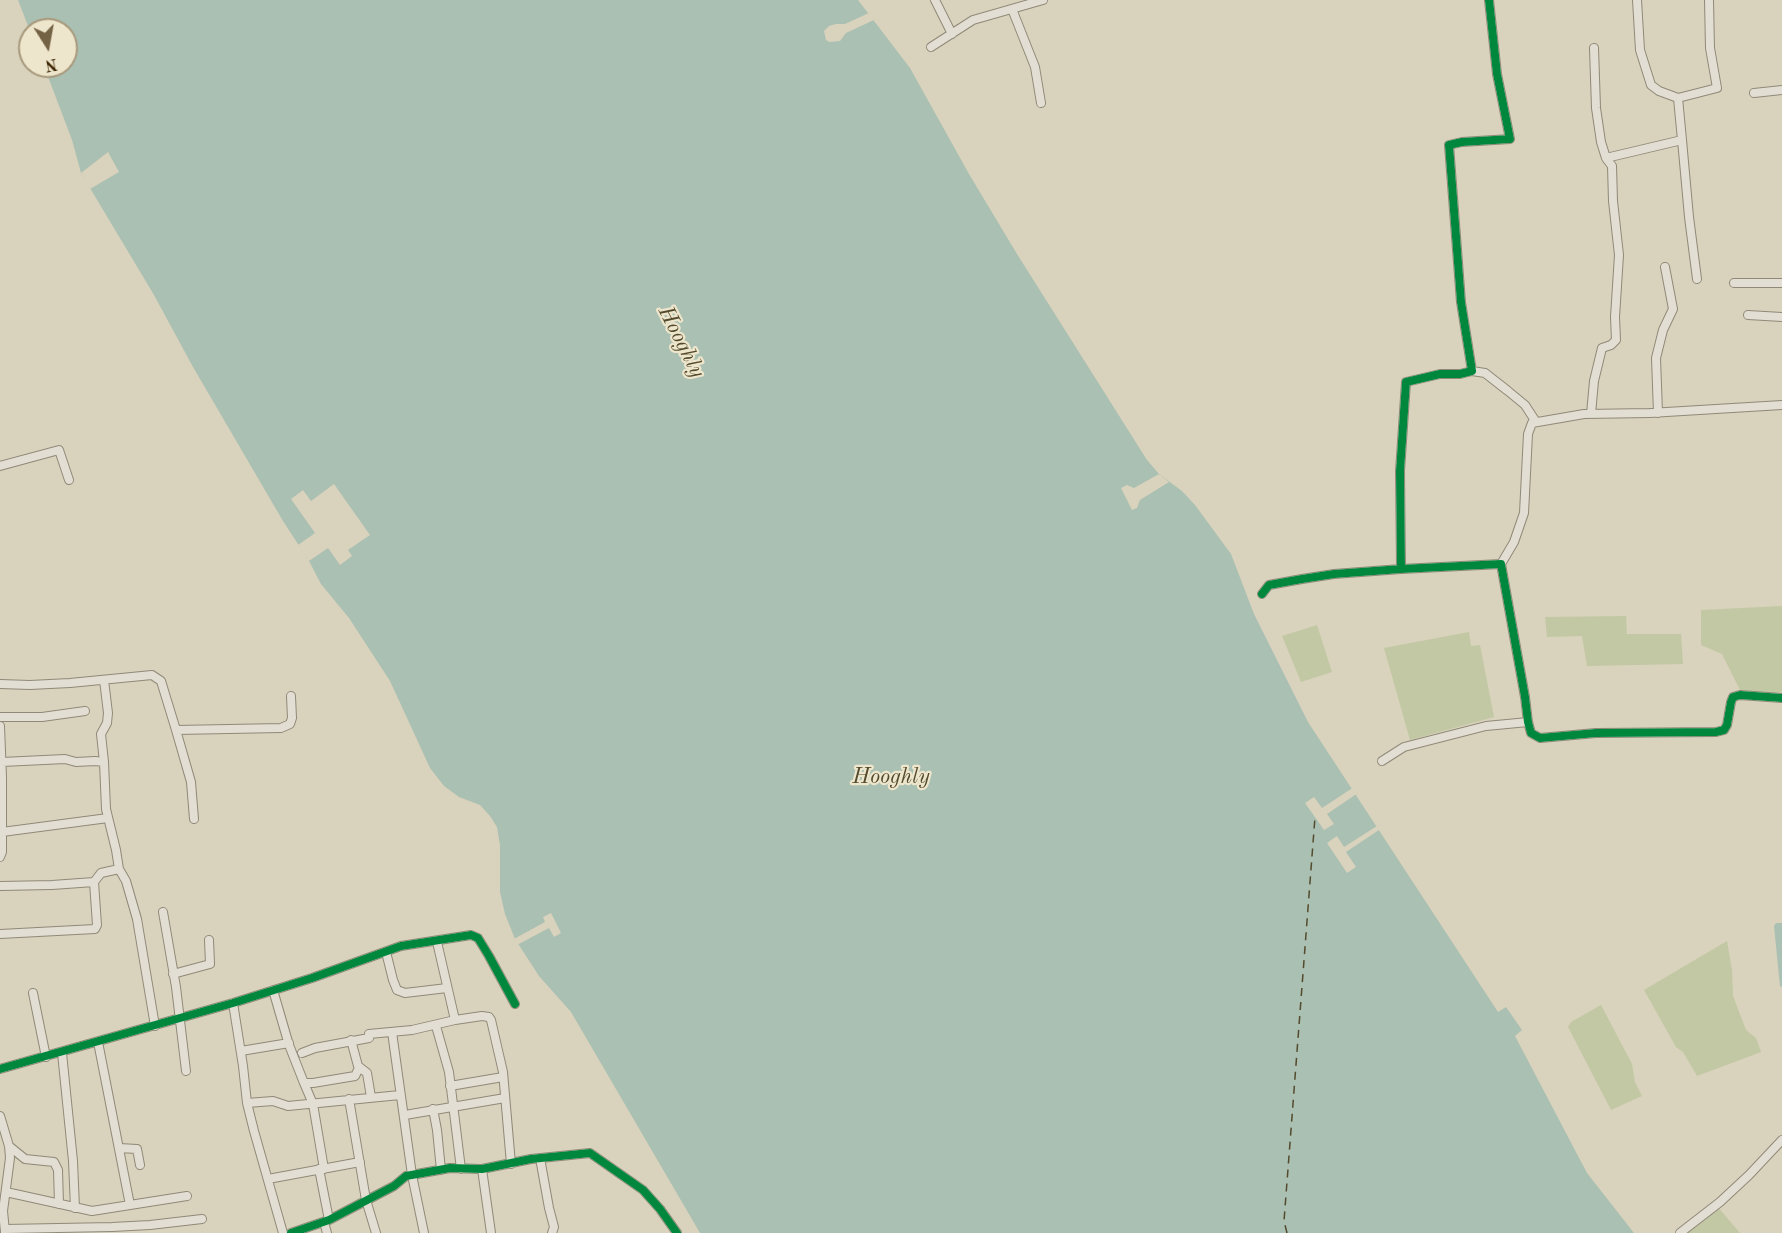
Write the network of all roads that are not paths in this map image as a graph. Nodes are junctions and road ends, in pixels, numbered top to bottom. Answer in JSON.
{"nodes":[{"id":1,"x":935,"y":0,"type":"edge"},
{"id":2,"x":1043,"y":0,"type":"edge"},
{"id":3,"x":1489,"y":0,"type":"edge"},
{"id":4,"x":1637,"y":0,"type":"edge"},
{"id":5,"x":1709,"y":0,"type":"edge"},
{"id":6,"x":1012,"y":9,"type":"junction"},
{"id":7,"x":952,"y":34,"type":"junction"},
{"id":8,"x":932,"y":47,"type":"dead end"},
{"id":9,"x":1594,"y":48,"type":"dead end"},
{"id":10,"x":1782,"y":90,"type":"edge"},
{"id":11,"x":1754,"y":93,"type":"dead end"},
{"id":12,"x":1678,"y":98,"type":"junction"},
{"id":13,"x":1041,"y":103,"type":"dead end"},
{"id":14,"x":1682,"y":140,"type":"junction"},
{"id":15,"x":1605,"y":158,"type":"junction"},
{"id":16,"x":1665,"y":267,"type":"dead end"},
{"id":17,"x":1697,"y":279,"type":"dead end"},
{"id":18,"x":1734,"y":283,"type":"dead end"},
{"id":19,"x":1782,"y":283,"type":"edge"},
{"id":20,"x":1748,"y":315,"type":"dead end"},
{"id":21,"x":1782,"y":317,"type":"edge"},
{"id":22,"x":1472,"y":370,"type":"junction"},
{"id":23,"x":1782,"y":405,"type":"edge"},
{"id":24,"x":1658,"y":413,"type":"junction"},
{"id":25,"x":1591,"y":414,"type":"junction"},
{"id":26,"x":1536,"y":422,"type":"junction"},
{"id":27,"x":0,"y":466,"type":"edge"},
{"id":28,"x":69,"y":480,"type":"dead end"},
{"id":29,"x":1501,"y":564,"type":"junction"},
{"id":30,"x":1401,"y":569,"type":"junction"},
{"id":31,"x":1262,"y":594,"type":"dead end"},
{"id":32,"x":104,"y":680,"type":"junction"},
{"id":33,"x":0,"y":684,"type":"edge"},
{"id":34,"x":291,"y":696,"type":"dead end"},
{"id":35,"x":1782,"y":698,"type":"edge"},
{"id":36,"x":85,"y":711,"type":"dead end"},
{"id":37,"x":0,"y":717,"type":"edge"},
{"id":38,"x":1528,"y":722,"type":"junction"},
{"id":39,"x":0,"y":726,"type":"edge"},
{"id":40,"x":177,"y":730,"type":"junction"},
{"id":41,"x":1382,"y":761,"type":"dead end"},
{"id":42,"x":2,"y":762,"type":"junction"},
{"id":43,"x":104,"y":762,"type":"junction"},
{"id":44,"x":1,"y":778,"type":"edge"},
{"id":45,"x":108,"y":818,"type":"junction"},
{"id":46,"x":194,"y":819,"type":"dead end"},
{"id":47,"x":2,"y":832,"type":"junction"},
{"id":48,"x":0,"y":857,"type":"edge"},
{"id":49,"x":119,"y":869,"type":"junction"},
{"id":50,"x":94,"y":882,"type":"junction"},
{"id":51,"x":0,"y":886,"type":"edge"},
{"id":52,"x":163,"y":912,"type":"dead end"},
{"id":53,"x":0,"y":934,"type":"edge"},
{"id":54,"x":208,"y":940,"type":"dead end"},
{"id":55,"x":437,"y":942,"type":"junction"},
{"id":56,"x":386,"y":952,"type":"junction"},
{"id":57,"x":173,"y":974,"type":"junction"},
{"id":58,"x":447,"y":988,"type":"junction"},
{"id":59,"x":273,"y":990,"type":"junction"},
{"id":60,"x":33,"y":993,"type":"dead end"},
{"id":61,"x":233,"y":1003,"type":"junction"},
{"id":62,"x":515,"y":1004,"type":"dead end"},
{"id":63,"x":179,"y":1019,"type":"junction"},
{"id":64,"x":455,"y":1020,"type":"junction"},
{"id":65,"x":155,"y":1026,"type":"junction"},
{"id":66,"x":436,"y":1026,"type":"junction"},
{"id":67,"x":392,"y":1032,"type":"junction"},
{"id":68,"x":351,"y":1040,"type":"junction"},
{"id":69,"x":98,"y":1042,"type":"junction"},
{"id":70,"x":289,"y":1043,"type":"junction"},
{"id":71,"x":241,"y":1051,"type":"junction"},
{"id":72,"x":62,"y":1053,"type":"junction"},
{"id":73,"x":302,"y":1053,"type":"dead end"},
{"id":74,"x":46,"y":1057,"type":"junction"},
{"id":75,"x":359,"y":1068,"type":"junction"},
{"id":76,"x":0,"y":1069,"type":"edge"},
{"id":77,"x":186,"y":1071,"type":"dead end"},
{"id":78,"x":503,"y":1077,"type":"junction"},
{"id":79,"x":304,"y":1083,"type":"junction"},
{"id":80,"x":450,"y":1086,"type":"junction"},
{"id":81,"x":400,"y":1095,"type":"junction"},
{"id":82,"x":371,"y":1097,"type":"junction"},
{"id":83,"x":505,"y":1098,"type":"junction"},
{"id":84,"x":349,"y":1100,"type":"junction"},
{"id":85,"x":247,"y":1103,"type":"junction"},
{"id":86,"x":314,"y":1104,"type":"junction"},
{"id":87,"x":452,"y":1107,"type":"junction"},
{"id":88,"x":433,"y":1109,"type":"junction"},
{"id":89,"x":405,"y":1115,"type":"junction"},
{"id":90,"x":0,"y":1116,"type":"edge"},
{"id":91,"x":1782,"y":1140,"type":"edge"},
{"id":92,"x":8,"y":1142,"type":"junction"},
{"id":93,"x":119,"y":1148,"type":"junction"},
{"id":94,"x":540,"y":1158,"type":"junction"},
{"id":95,"x":360,"y":1162,"type":"junction"},
{"id":96,"x":511,"y":1164,"type":"junction"},
{"id":97,"x":140,"y":1165,"type":"dead end"},
{"id":98,"x":482,"y":1168,"type":"junction"},
{"id":99,"x":322,"y":1169,"type":"junction"},
{"id":100,"x":461,"y":1169,"type":"junction"},
{"id":101,"x":441,"y":1170,"type":"junction"},
{"id":102,"x":412,"y":1175,"type":"junction"},
{"id":103,"x":268,"y":1179,"type":"junction"},
{"id":104,"x":6,"y":1192,"type":"junction"},
{"id":105,"x":187,"y":1196,"type":"dead end"},
{"id":106,"x":366,"y":1200,"type":"junction"},
{"id":107,"x":59,"y":1204,"type":"junction"},
{"id":108,"x":130,"y":1205,"type":"junction"},
{"id":109,"x":75,"y":1208,"type":"junction"},
{"id":110,"x":2,"y":1211,"type":"edge"},
{"id":111,"x":202,"y":1219,"type":"dead end"},
{"id":112,"x":326,"y":1221,"type":"junction"},
{"id":113,"x":5,"y":1231,"type":"edge"},
{"id":114,"x":283,"y":1233,"type":"edge"},
{"id":115,"x":291,"y":1233,"type":"edge"},
{"id":116,"x":327,"y":1233,"type":"edge"},
{"id":117,"x":376,"y":1233,"type":"edge"},
{"id":118,"x":424,"y":1233,"type":"edge"},
{"id":119,"x":492,"y":1233,"type":"edge"},
{"id":120,"x":552,"y":1233,"type":"edge"},
{"id":121,"x":676,"y":1233,"type":"edge"},
{"id":122,"x":1680,"y":1233,"type":"edge"}],
"edges":[{"from":1,"to":7,"type":"street"},
{"from":2,"to":6,"type":"street"},
{"from":3,"to":22,"type":"street"},
{"from":4,"to":12,"type":"street"},
{"from":5,"to":12,"type":"street"},
{"from":6,"to":7,"type":"street"},
{"from":6,"to":13,"type":"street"},
{"from":7,"to":8,"type":"street"},
{"from":9,"to":15,"type":"street"},
{"from":10,"to":11,"type":"street"},
{"from":12,"to":14,"type":"street"},
{"from":14,"to":15,"type":"street"},
{"from":14,"to":17,"type":"street"},
{"from":15,"to":25,"type":"street"},
{"from":16,"to":24,"type":"street"},
{"from":18,"to":19,"type":"street"},
{"from":20,"to":21,"type":"street"},
{"from":22,"to":26,"type":"street"},
{"from":22,"to":30,"type":"street"},
{"from":23,"to":24,"type":"street"},
{"from":24,"to":25,"type":"street"},
{"from":25,"to":26,"type":"street"},
{"from":26,"to":29,"type":"street"},
{"from":27,"to":28,"type":"street"},
{"from":29,"to":30,"type":"street"},
{"from":29,"to":38,"type":"street"},
{"from":30,"to":31,"type":"street"},
{"from":32,"to":33,"type":"street"},
{"from":32,"to":40,"type":"street"},
{"from":32,"to":43,"type":"street"},
{"from":34,"to":40,"type":"street"},
{"from":35,"to":38,"type":"street"},
{"from":36,"to":37,"type":"street"},
{"from":38,"to":41,"type":"street"},
{"from":39,"to":42,"type":"street"},
{"from":40,"to":46,"type":"street"},
{"from":42,"to":43,"type":"street"},
{"from":42,"to":44,"type":"street"},
{"from":43,"to":45,"type":"street"},
{"from":44,"to":47,"type":"street"},
{"from":45,"to":47,"type":"street"},
{"from":45,"to":49,"type":"street"},
{"from":47,"to":48,"type":"street"},
{"from":49,"to":50,"type":"street"},
{"from":49,"to":65,"type":"street"},
{"from":50,"to":51,"type":"street"},
{"from":50,"to":53,"type":"street"},
{"from":52,"to":57,"type":"street"},
{"from":54,"to":57,"type":"street"},
{"from":55,"to":56,"type":"street"},
{"from":55,"to":58,"type":"street"},
{"from":55,"to":62,"type":"street"},
{"from":56,"to":58,"type":"street"},
{"from":56,"to":59,"type":"street"},
{"from":57,"to":63,"type":"street"},
{"from":58,"to":64,"type":"street"},
{"from":59,"to":61,"type":"street"},
{"from":59,"to":70,"type":"street"},
{"from":60,"to":74,"type":"street"},
{"from":61,"to":63,"type":"street"},
{"from":61,"to":71,"type":"street"},
{"from":63,"to":65,"type":"street"},
{"from":63,"to":77,"type":"street"},
{"from":64,"to":66,"type":"street"},
{"from":64,"to":78,"type":"street"},
{"from":65,"to":69,"type":"street"},
{"from":66,"to":67,"type":"street"},
{"from":66,"to":80,"type":"street"},
{"from":67,"to":68,"type":"street"},
{"from":67,"to":81,"type":"street"},
{"from":68,"to":73,"type":"street"},
{"from":68,"to":75,"type":"street"},
{"from":69,"to":72,"type":"street"},
{"from":69,"to":93,"type":"street"},
{"from":70,"to":71,"type":"street"},
{"from":70,"to":79,"type":"street"},
{"from":71,"to":85,"type":"street"},
{"from":72,"to":74,"type":"street"},
{"from":72,"to":109,"type":"street"},
{"from":74,"to":76,"type":"street"},
{"from":75,"to":79,"type":"street"},
{"from":75,"to":82,"type":"street"},
{"from":78,"to":80,"type":"street"},
{"from":78,"to":83,"type":"street"},
{"from":79,"to":86,"type":"street"},
{"from":80,"to":87,"type":"street"},
{"from":81,"to":82,"type":"street"},
{"from":81,"to":89,"type":"street"},
{"from":82,"to":84,"type":"street"},
{"from":83,"to":87,"type":"street"},
{"from":83,"to":96,"type":"street"},
{"from":84,"to":86,"type":"street"},
{"from":84,"to":95,"type":"street"},
{"from":85,"to":86,"type":"street"},
{"from":85,"to":103,"type":"street"},
{"from":86,"to":99,"type":"street"},
{"from":87,"to":88,"type":"street"},
{"from":87,"to":100,"type":"street"},
{"from":88,"to":89,"type":"street"},
{"from":88,"to":101,"type":"street"},
{"from":89,"to":102,"type":"street"},
{"from":90,"to":92,"type":"street"},
{"from":91,"to":122,"type":"street"},
{"from":92,"to":104,"type":"street"},
{"from":92,"to":107,"type":"street"},
{"from":93,"to":97,"type":"street"},
{"from":93,"to":108,"type":"street"},
{"from":94,"to":96,"type":"street"},
{"from":94,"to":120,"type":"street"},
{"from":94,"to":121,"type":"street"},
{"from":95,"to":99,"type":"street"},
{"from":95,"to":106,"type":"street"},
{"from":96,"to":98,"type":"street"},
{"from":98,"to":100,"type":"street"},
{"from":98,"to":119,"type":"street"},
{"from":99,"to":103,"type":"street"},
{"from":99,"to":112,"type":"street"},
{"from":100,"to":101,"type":"street"},
{"from":101,"to":102,"type":"street"},
{"from":102,"to":106,"type":"street"},
{"from":102,"to":118,"type":"street"},
{"from":103,"to":114,"type":"street"},
{"from":104,"to":107,"type":"street"},
{"from":104,"to":110,"type":"street"},
{"from":105,"to":108,"type":"street"},
{"from":106,"to":112,"type":"street"},
{"from":106,"to":117,"type":"street"},
{"from":107,"to":109,"type":"street"},
{"from":108,"to":109,"type":"street"},
{"from":110,"to":113,"type":"street"},
{"from":111,"to":113,"type":"street"},
{"from":112,"to":115,"type":"street"},
{"from":112,"to":116,"type":"street"}]}
